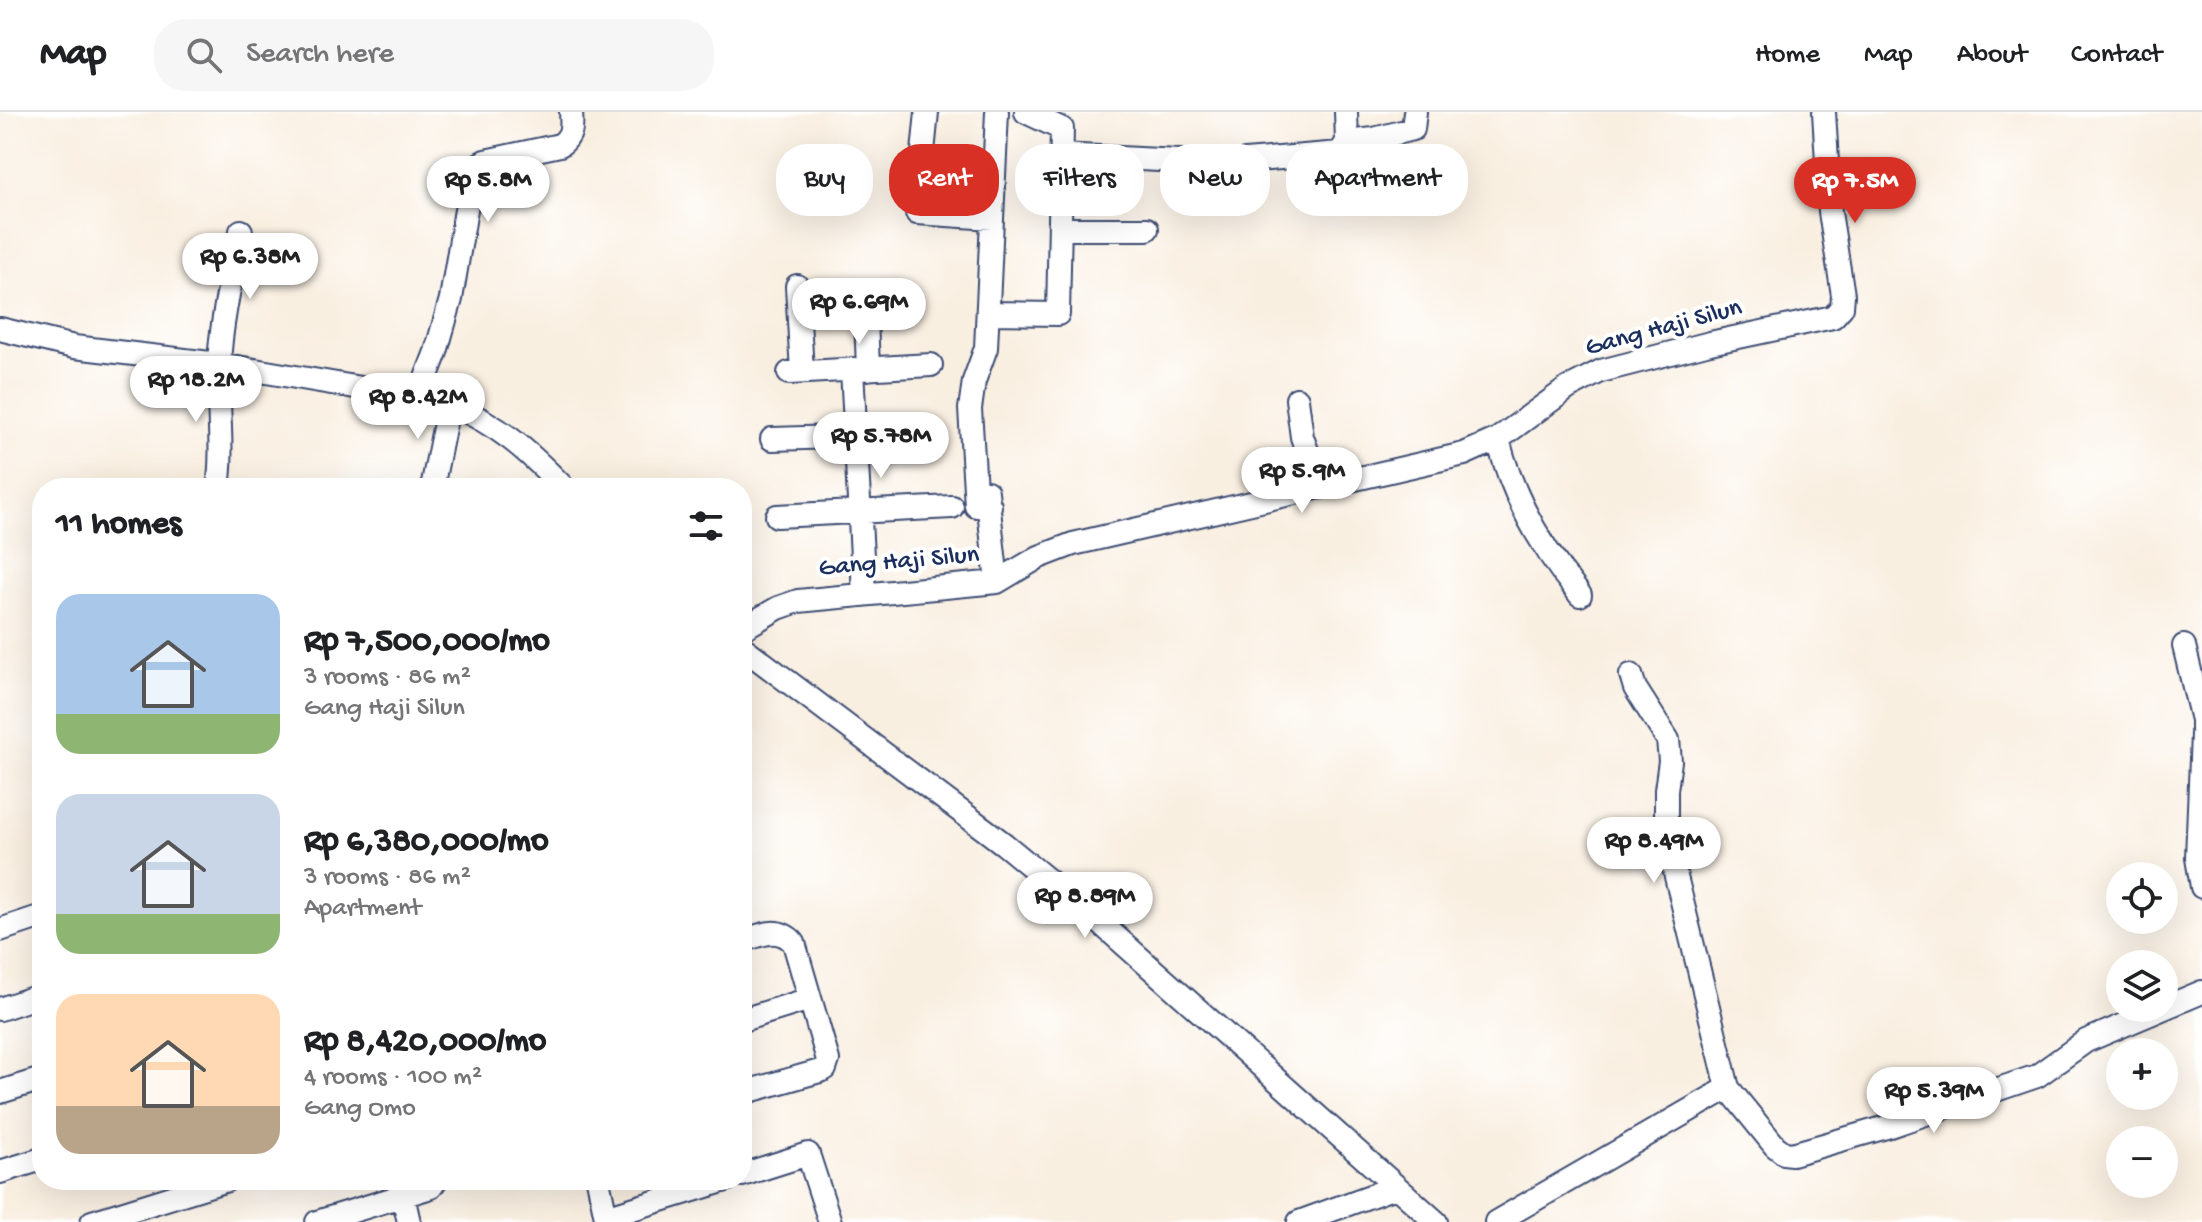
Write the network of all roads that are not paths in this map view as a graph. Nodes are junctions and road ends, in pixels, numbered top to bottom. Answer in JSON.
{"nodes":[{"id":1,"x":571,"y":112,"type":"edge"},
{"id":2,"x":927,"y":112,"type":"edge"},
{"id":3,"x":997,"y":112,"type":"edge"},
{"id":4,"x":1026,"y":112,"type":"edge"},
{"id":5,"x":1346,"y":112,"type":"edge"},
{"id":6,"x":1415,"y":112,"type":"edge"},
{"id":7,"x":1824,"y":112,"type":"edge"},
{"id":8,"x":1347,"y":142,"type":"junction"},
{"id":9,"x":1061,"y":144,"type":"edge"},
{"id":10,"x":1270,"y":159,"type":"edge"},
{"id":11,"x":1060,"y":216,"type":"edge"},
{"id":12,"x":992,"y":218,"type":"junction"},
{"id":13,"x":1060,"y":229,"type":"junction"},
{"id":14,"x":1147,"y":229,"type":"dead end"},
{"id":15,"x":241,"y":231,"type":"dead end"},
{"id":16,"x":797,"y":286,"type":"dead end"},
{"id":17,"x":865,"y":292,"type":"dead end"},
{"id":18,"x":988,"y":313,"type":"junction"},
{"id":19,"x":0,"y":329,"type":"edge"},
{"id":20,"x":219,"y":364,"type":"junction"},
{"id":21,"x":931,"y":365,"type":"dead end"},
{"id":22,"x":860,"y":369,"type":"junction"},
{"id":23,"x":419,"y":396,"type":"junction"},
{"id":24,"x":1297,"y":399,"type":"dead end"},
{"id":25,"x":449,"y":403,"type":"junction"},
{"id":26,"x":932,"y":434,"type":"dead end"},
{"id":27,"x":855,"y":437,"type":"junction"},
{"id":28,"x":772,"y":439,"type":"dead end"},
{"id":29,"x":1498,"y":439,"type":"junction"},
{"id":30,"x":219,"y":478,"type":"edge"},
{"id":31,"x":434,"y":478,"type":"edge"},
{"id":32,"x":554,"y":478,"type":"edge"},
{"id":33,"x":1320,"y":487,"type":"junction"},
{"id":34,"x":952,"y":507,"type":"dead end"},
{"id":35,"x":859,"y":511,"type":"junction"},
{"id":36,"x":777,"y":516,"type":"dead end"},
{"id":37,"x":997,"y":582,"type":"junction"},
{"id":38,"x":864,"y":594,"type":"junction"},
{"id":39,"x":1580,"y":595,"type":"dead end"},
{"id":40,"x":752,"y":623,"type":"edge"},
{"id":41,"x":2184,"y":646,"type":"dead end"},
{"id":42,"x":752,"y":655,"type":"edge"},
{"id":43,"x":1631,"y":675,"type":"dead end"},
{"id":44,"x":2202,"y":720,"type":"edge"},
{"id":45,"x":2202,"y":732,"type":"edge"},
{"id":46,"x":2202,"y":887,"type":"edge"},
{"id":47,"x":32,"y":919,"type":"edge"},
{"id":48,"x":0,"y":930,"type":"edge"},
{"id":49,"x":752,"y":938,"type":"edge"},
{"id":50,"x":2202,"y":992,"type":"edge"},
{"id":51,"x":32,"y":998,"type":"edge"},
{"id":52,"x":810,"y":999,"type":"junction"},
{"id":53,"x":2178,"y":1002,"type":"edge"},
{"id":54,"x":0,"y":1009,"type":"edge"},
{"id":55,"x":752,"y":1017,"type":"edge"},
{"id":56,"x":2131,"y":1022,"type":"edge"},
{"id":57,"x":32,"y":1082,"type":"edge"},
{"id":58,"x":1728,"y":1088,"type":"junction"},
{"id":59,"x":752,"y":1090,"type":"edge"},
{"id":60,"x":0,"y":1092,"type":"edge"},
{"id":61,"x":32,"y":1162,"type":"edge"},
{"id":62,"x":0,"y":1172,"type":"edge"},
{"id":63,"x":752,"y":1172,"type":"edge"},
{"id":64,"x":1395,"y":1187,"type":"junction"},
{"id":65,"x":195,"y":1190,"type":"edge"},
{"id":66,"x":422,"y":1190,"type":"edge"},
{"id":67,"x":600,"y":1190,"type":"edge"},
{"id":68,"x":696,"y":1190,"type":"edge"},
{"id":69,"x":403,"y":1196,"type":"junction"},
{"id":70,"x":330,"y":1220,"type":"edge"},
{"id":71,"x":606,"y":1220,"type":"edge"},
{"id":72,"x":92,"y":1222,"type":"edge"},
{"id":73,"x":409,"y":1222,"type":"edge"},
{"id":74,"x":830,"y":1222,"type":"edge"},
{"id":75,"x":1299,"y":1222,"type":"edge"},
{"id":76,"x":1436,"y":1222,"type":"edge"},
{"id":77,"x":1496,"y":1222,"type":"edge"}],
"edges":[{"from":1,"to":23,"type":"street"},
{"from":2,"to":12,"type":"street"},
{"from":3,"to":12,"type":"street"},
{"from":4,"to":9,"type":"street"},
{"from":5,"to":8,"type":"street"},
{"from":6,"to":8,"type":"street"},
{"from":7,"to":29,"type":"street","name":"Gang Haji Silun"},
{"from":8,"to":10,"type":"street"},
{"from":11,"to":13,"type":"street"},
{"from":12,"to":18,"type":"street"},
{"from":13,"to":14,"type":"street"},
{"from":13,"to":18,"type":"street"},
{"from":15,"to":20,"type":"street"},
{"from":16,"to":22,"type":"street"},
{"from":17,"to":22,"type":"street"},
{"from":18,"to":37,"type":"street"},
{"from":19,"to":20,"type":"street"},
{"from":20,"to":23,"type":"street"},
{"from":20,"to":30,"type":"street"},
{"from":21,"to":22,"type":"street"},
{"from":22,"to":27,"type":"street"},
{"from":23,"to":25,"type":"street"},
{"from":24,"to":33,"type":"street"},
{"from":25,"to":31,"type":"street"},
{"from":25,"to":32,"type":"street"},
{"from":26,"to":27,"type":"street"},
{"from":27,"to":28,"type":"street"},
{"from":27,"to":35,"type":"street"},
{"from":29,"to":33,"type":"street","name":"Gang Haji Silun"},
{"from":29,"to":39,"type":"street"},
{"from":33,"to":37,"type":"street","name":"Gang Haji Silun"},
{"from":34,"to":35,"type":"street"},
{"from":35,"to":36,"type":"street"},
{"from":35,"to":38,"type":"street"},
{"from":37,"to":38,"type":"street","name":"Gang Haji Silun"},
{"from":38,"to":40,"type":"street","name":"Gang Haji Silun"},
{"from":41,"to":44,"type":"street"},
{"from":42,"to":64,"type":"street"},
{"from":43,"to":58,"type":"street"},
{"from":44,"to":45,"type":"street"},
{"from":45,"to":46,"type":"street"},
{"from":47,"to":48,"type":"street"},
{"from":49,"to":52,"type":"street"},
{"from":50,"to":53,"type":"street"},
{"from":51,"to":54,"type":"street"},
{"from":52,"to":55,"type":"street"},
{"from":52,"to":59,"type":"street"},
{"from":56,"to":58,"type":"street"},
{"from":57,"to":60,"type":"street"},
{"from":58,"to":77,"type":"street"},
{"from":61,"to":62,"type":"street"},
{"from":63,"to":74,"type":"street"},
{"from":64,"to":75,"type":"street"},
{"from":64,"to":76,"type":"street"},
{"from":65,"to":72,"type":"street"},
{"from":66,"to":69,"type":"street"},
{"from":67,"to":71,"type":"street"},
{"from":68,"to":71,"type":"street"},
{"from":69,"to":70,"type":"street"},
{"from":69,"to":73,"type":"street"}]}
